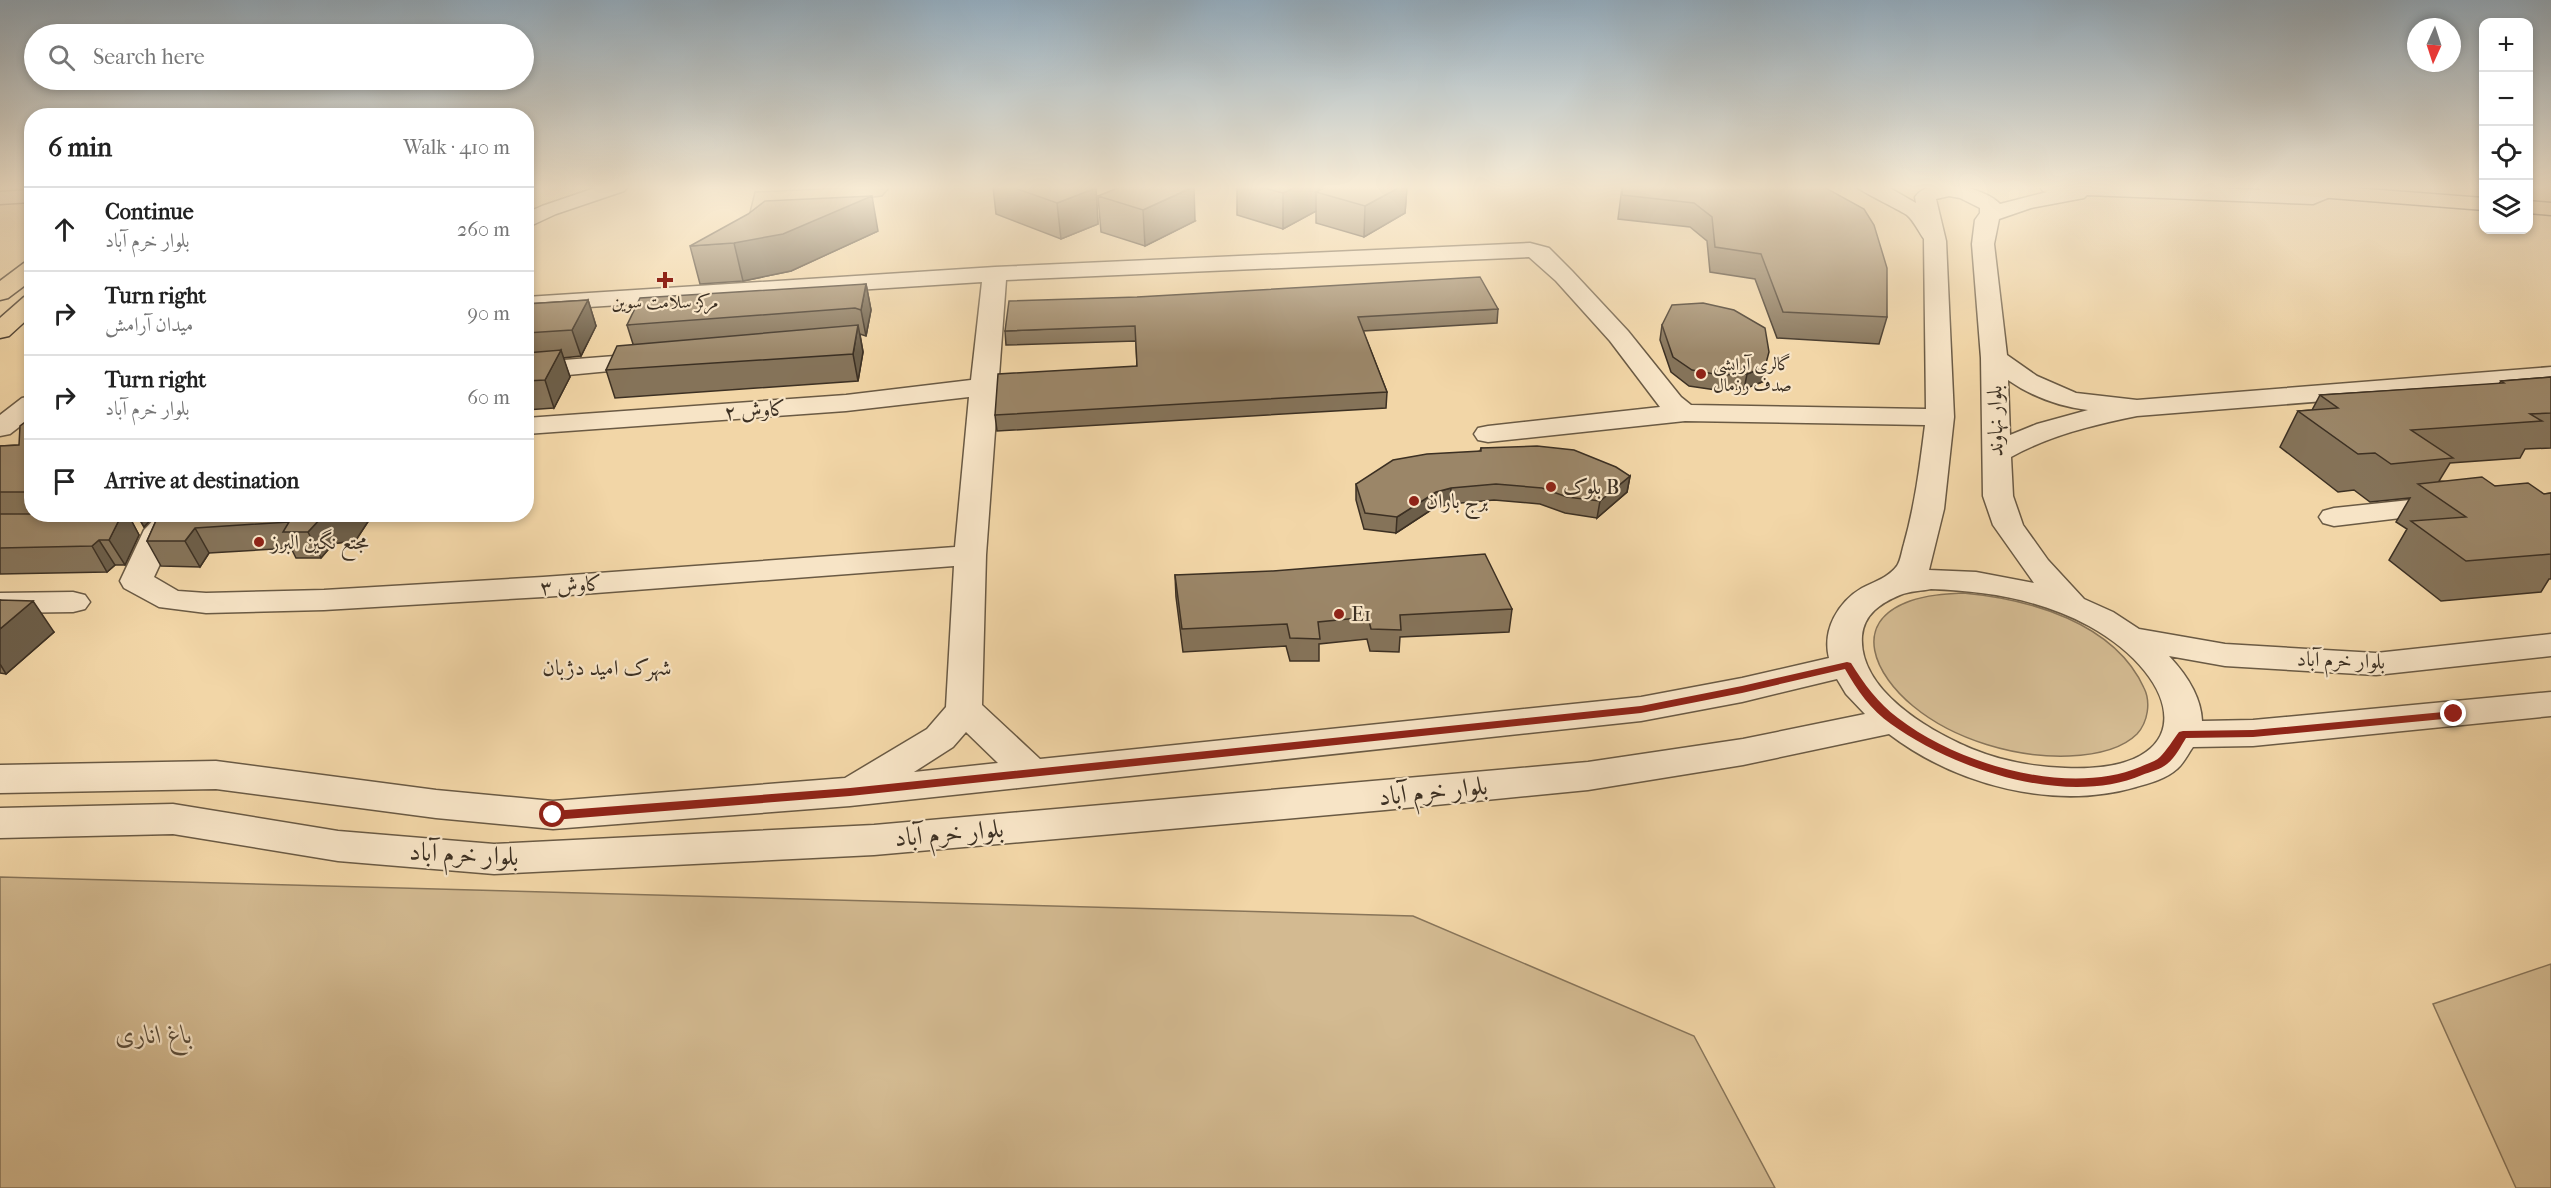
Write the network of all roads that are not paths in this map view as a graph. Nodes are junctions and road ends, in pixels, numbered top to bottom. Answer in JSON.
{"nodes":[{"id":1,"x":1935,"y":242,"type":"edge"},
{"id":2,"x":1983,"y":242,"type":"edge"},
{"id":3,"x":24,"y":274,"type":"edge"},
{"id":4,"x":995,"y":274,"type":"junction"},
{"id":5,"x":0,"y":293,"type":"edge"},
{"id":6,"x":534,"y":303,"type":"edge"},
{"id":7,"x":24,"y":309,"type":"edge"},
{"id":8,"x":0,"y":331,"type":"edge"},
{"id":9,"x":681,"y":358,"type":"edge"},
{"id":10,"x":1994,"y":358,"type":"junction"},
{"id":11,"x":534,"y":370,"type":"edge"},
{"id":12,"x":2551,"y":375,"type":"edge"},
{"id":13,"x":24,"y":387,"type":"edge"},
{"id":14,"x":983,"y":387,"type":"junction"},
{"id":15,"x":0,"y":400,"type":"edge"},
{"id":16,"x":2137,"y":408,"type":"junction"},
{"id":17,"x":24,"y":410,"type":"edge"},
{"id":18,"x":1685,"y":413,"type":"junction"},
{"id":19,"x":1940,"y":417,"type":"junction"},
{"id":20,"x":534,"y":425,"type":"edge"},
{"id":21,"x":0,"y":428,"type":"edge"},
{"id":22,"x":1488,"y":434,"type":"dead end"},
{"id":23,"x":1996,"y":454,"type":"junction"},
{"id":24,"x":2472,"y":502,"type":"edge"},
{"id":25,"x":2334,"y":517,"type":"dead end"},
{"id":26,"x":168,"y":522,"type":"edge"},
{"id":27,"x":970,"y":555,"type":"junction"},
{"id":28,"x":1892,"y":587,"type":"junction"},
{"id":29,"x":73,"y":602,"type":"dead end"},
{"id":30,"x":0,"y":603,"type":"edge"},
{"id":31,"x":2073,"y":605,"type":"junction"},
{"id":32,"x":2131,"y":638,"type":"junction"},
{"id":33,"x":2551,"y":645,"type":"edge"},
{"id":34,"x":1847,"y":665,"type":"junction"},
{"id":35,"x":2551,"y":704,"type":"edge"},
{"id":36,"x":964,"y":709,"type":"junction"},
{"id":37,"x":1894,"y":721,"type":"junction"},
{"id":38,"x":2183,"y":734,"type":"junction"},
{"id":39,"x":1031,"y":772,"type":"junction"},
{"id":40,"x":0,"y":779,"type":"edge"},
{"id":41,"x":850,"y":792,"type":"junction"},
{"id":42,"x":0,"y":823,"type":"edge"}],
"edges":[{"from":1,"to":19,"type":"street"},
{"from":2,"to":10,"type":"street","name":"بلوار نهاوند"},
{"from":3,"to":5,"type":"main road"},
{"from":4,"to":6,"type":"street"},
{"from":4,"to":14,"type":"street"},
{"from":4,"to":18,"type":"street"},
{"from":7,"to":8,"type":"main road"},
{"from":9,"to":11,"type":"street"},
{"from":10,"to":16,"type":"street"},
{"from":10,"to":23,"type":"street","name":"بلوار نهاوند"},
{"from":12,"to":16,"type":"street"},
{"from":13,"to":15,"type":"street"},
{"from":14,"to":20,"type":"street","name":"کاوش ۲"},
{"from":14,"to":27,"type":"street"},
{"from":16,"to":23,"type":"street"},
{"from":17,"to":21,"type":"street"},
{"from":18,"to":19,"type":"street"},
{"from":18,"to":22,"type":"street"},
{"from":19,"to":28,"type":"street"},
{"from":23,"to":31,"type":"street","name":"بلوار نهاوند"},
{"from":24,"to":25,"type":"street"},
{"from":26,"to":27,"type":"street","name":"کاوش ۳"},
{"from":27,"to":36,"type":"street"},
{"from":28,"to":31,"type":"street"},
{"from":28,"to":34,"type":"street"},
{"from":29,"to":30,"type":"street"},
{"from":31,"to":32,"type":"street"},
{"from":32,"to":33,"type":"street","name":"بلوار خرم آباد"},
{"from":32,"to":38,"type":"street"},
{"from":34,"to":37,"type":"street"},
{"from":34,"to":39,"type":"street","name":"بلوار خرم آباد"},
{"from":35,"to":38,"type":"street"},
{"from":36,"to":39,"type":"street"},
{"from":36,"to":41,"type":"street"},
{"from":37,"to":38,"type":"street"},
{"from":37,"to":42,"type":"street","name":"بلوار خرم آباد"},
{"from":39,"to":41,"type":"street","name":"بلوار خرم آباد"},
{"from":40,"to":41,"type":"street","name":"بلوار خرم آباد"}]}
